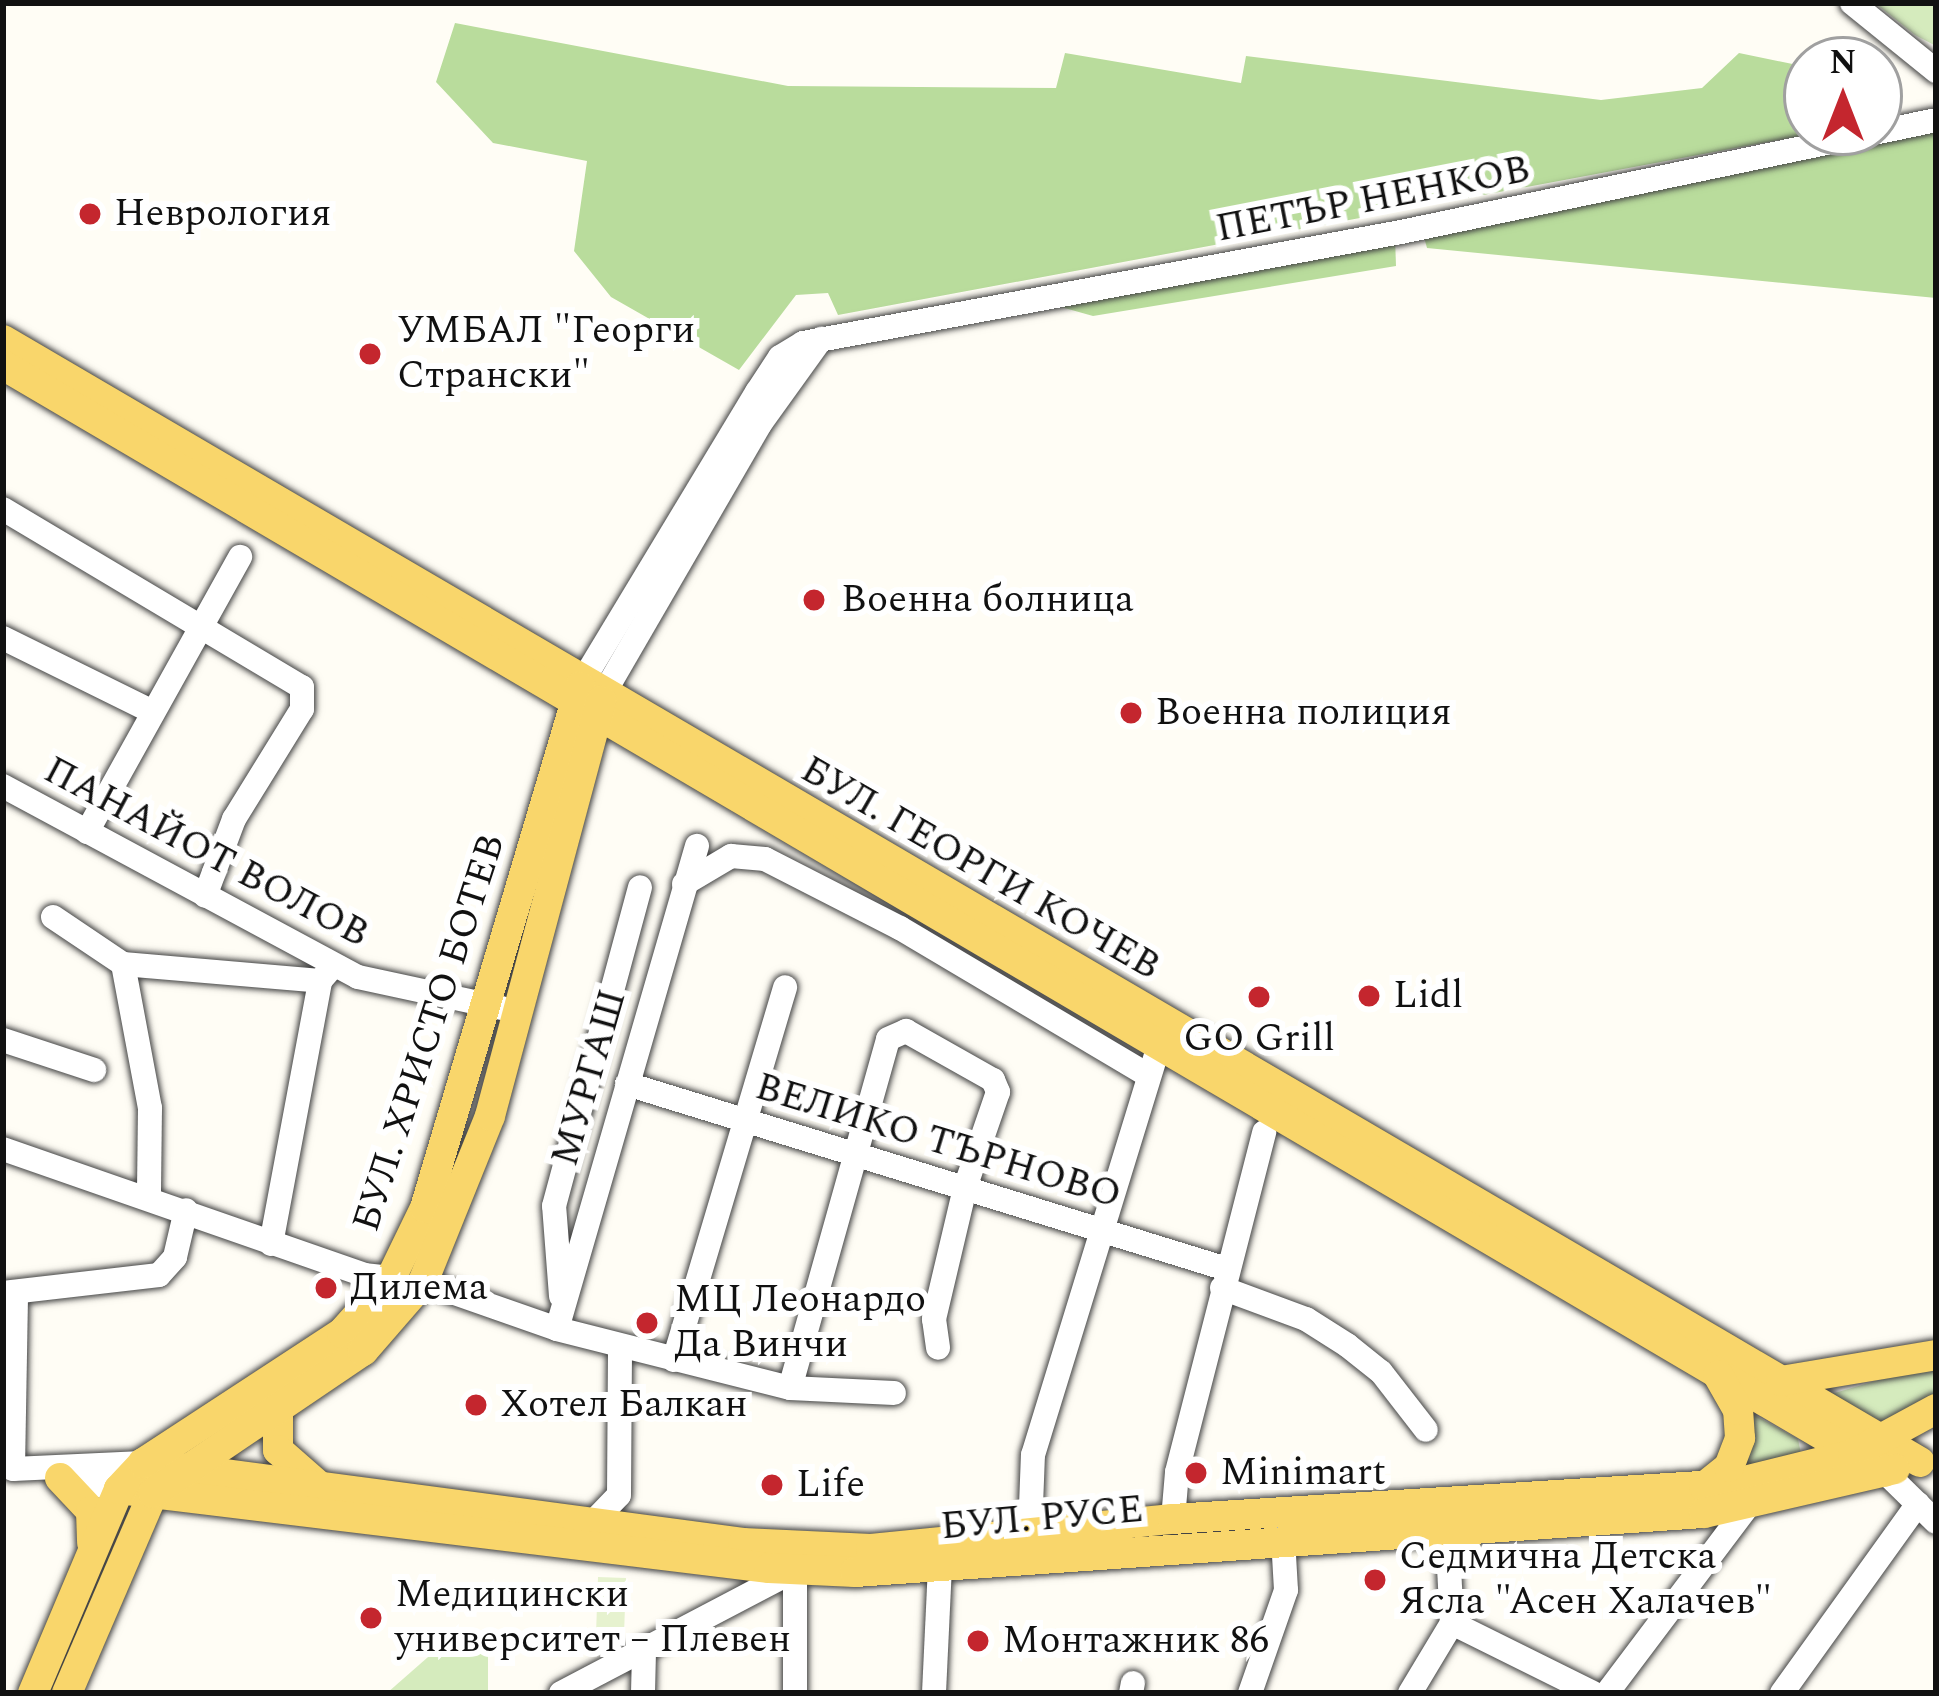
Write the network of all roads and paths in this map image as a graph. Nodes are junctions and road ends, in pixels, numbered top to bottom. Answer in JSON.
{"nodes":[{"id":1,"x":1852,"y":3,"type":"edge"},
{"id":2,"x":1936,"y":71,"type":"edge"},
{"id":3,"x":1936,"y":120,"type":"edge"},
{"id":4,"x":7,"y":359,"type":"edge"},
{"id":5,"x":3,"y":509,"type":"edge"},
{"id":6,"x":240,"y":557,"type":"dead end"},
{"id":7,"x":200,"y":626,"type":"junction"},
{"id":8,"x":3,"y":638,"type":"edge"},
{"id":9,"x":588,"y":699,"type":"junction"},
{"id":10,"x":151,"y":711,"type":"junction"},
{"id":11,"x":3,"y":786,"type":"edge"},
{"id":12,"x":88,"y":832,"type":"junction"},
{"id":13,"x":697,"y":846,"type":"dead end"},
{"id":14,"x":684,"y":884,"type":"junction"},
{"id":15,"x":640,"y":887,"type":"dead end"},
{"id":16,"x":206,"y":896,"type":"junction"},
{"id":17,"x":53,"y":917,"type":"dead end"},
{"id":18,"x":123,"y":964,"type":"junction"},
{"id":19,"x":1021,"y":966,"type":"junction"},
{"id":20,"x":327,"y":973,"type":"junction"},
{"id":21,"x":785,"y":987,"type":"dead end"},
{"id":22,"x":485,"y":1005,"type":"junction"},
{"id":23,"x":516,"y":1011,"type":"junction"},
{"id":24,"x":1041,"y":1011,"type":"junction"},
{"id":25,"x":3,"y":1040,"type":"edge"},
{"id":26,"x":1157,"y":1048,"type":"junction"},
{"id":27,"x":94,"y":1070,"type":"dead end"},
{"id":28,"x":627,"y":1084,"type":"junction"},
{"id":29,"x":745,"y":1119,"type":"junction"},
{"id":30,"x":1264,"y":1132,"type":"dead end"},
{"id":31,"x":3,"y":1149,"type":"edge"},
{"id":32,"x":852,"y":1151,"type":"junction"},
{"id":33,"x":965,"y":1188,"type":"junction"},
{"id":34,"x":148,"y":1196,"type":"junction"},
{"id":35,"x":186,"y":1210,"type":"junction"},
{"id":36,"x":1101,"y":1231,"type":"junction"},
{"id":37,"x":271,"y":1244,"type":"junction"},
{"id":38,"x":391,"y":1278,"type":"junction"},
{"id":39,"x":1225,"y":1279,"type":"junction"},
{"id":40,"x":423,"y":1282,"type":"junction"},
{"id":41,"x":10,"y":1294,"type":"edge"},
{"id":42,"x":561,"y":1298,"type":"junction"},
{"id":43,"x":557,"y":1329,"type":"junction"},
{"id":44,"x":620,"y":1346,"type":"junction"},
{"id":45,"x":938,"y":1348,"type":"dead end"},
{"id":46,"x":1936,"y":1355,"type":"edge"},
{"id":47,"x":674,"y":1360,"type":"junction"},
{"id":48,"x":1718,"y":1375,"type":"junction"},
{"id":49,"x":1781,"y":1381,"type":"junction"},
{"id":50,"x":790,"y":1388,"type":"junction"},
{"id":51,"x":894,"y":1393,"type":"dead end"},
{"id":52,"x":278,"y":1408,"type":"junction"},
{"id":53,"x":1936,"y":1409,"type":"edge"},
{"id":54,"x":1426,"y":1430,"type":"dead end"},
{"id":55,"x":1883,"y":1439,"type":"junction"},
{"id":56,"x":1853,"y":1454,"type":"junction"},
{"id":57,"x":1930,"y":1467,"type":"edge"},
{"id":58,"x":185,"y":1468,"type":"junction"},
{"id":59,"x":8,"y":1469,"type":"edge"},
{"id":60,"x":1885,"y":1472,"type":"junction"},
{"id":61,"x":60,"y":1478,"type":"junction"},
{"id":62,"x":148,"y":1478,"type":"junction"},
{"id":63,"x":1704,"y":1486,"type":"junction"},
{"id":64,"x":119,"y":1489,"type":"junction"},
{"id":65,"x":330,"y":1490,"type":"junction"},
{"id":66,"x":1748,"y":1506,"type":"junction"},
{"id":67,"x":1927,"y":1513,"type":"edge"},
{"id":68,"x":1173,"y":1519,"type":"junction"},
{"id":69,"x":592,"y":1522,"type":"junction"},
{"id":70,"x":1447,"y":1528,"type":"junction"},
{"id":71,"x":1030,"y":1532,"type":"junction"},
{"id":72,"x":1283,"y":1538,"type":"junction"},
{"id":73,"x":92,"y":1545,"type":"junction"},
{"id":74,"x":742,"y":1554,"type":"junction"},
{"id":75,"x":940,"y":1568,"type":"junction"},
{"id":76,"x":795,"y":1570,"type":"junction"},
{"id":77,"x":738,"y":1600,"type":"junction"},
{"id":78,"x":1452,"y":1623,"type":"junction"},
{"id":79,"x":644,"y":1652,"type":"junction"},
{"id":80,"x":33,"y":1693,"type":"edge"},
{"id":81,"x":67,"y":1693,"type":"edge"},
{"id":82,"x":561,"y":1693,"type":"edge"},
{"id":83,"x":643,"y":1693,"type":"edge"},
{"id":84,"x":795,"y":1693,"type":"edge"},
{"id":85,"x":934,"y":1693,"type":"edge"},
{"id":86,"x":1250,"y":1693,"type":"edge"},
{"id":87,"x":1410,"y":1693,"type":"edge"},
{"id":88,"x":1593,"y":1693,"type":"edge"},
{"id":89,"x":1607,"y":1693,"type":"edge"},
{"id":90,"x":1782,"y":1693,"type":"edge"}],
"edges":[{"from":1,"to":2,"type":"street"},
{"from":3,"to":9,"type":"street","name":"ПЕТЪР НЕНКОВ"},
{"from":4,"to":9,"type":"main road","name":"БУЛ. ГЕОРГИ КОЧЕВ"},
{"from":5,"to":7,"type":"street"},
{"from":6,"to":7,"type":"street"},
{"from":7,"to":10,"type":"street"},
{"from":7,"to":16,"type":"street"},
{"from":8,"to":10,"type":"street"},
{"from":9,"to":19,"type":"main road","name":"БУЛ. ГЕОРГИ КОЧЕВ"},
{"from":9,"to":22,"type":"main road","name":"БУЛ. ХРИСТО БОТЕВ"},
{"from":9,"to":23,"type":"main road","name":"БУЛ. ХРИСТО БОТЕВ"},
{"from":9,"to":26,"type":"main road","name":"БУЛ. ГЕОРГИ КОЧЕВ"},
{"from":10,"to":12,"type":"street"},
{"from":11,"to":12,"type":"street","name":"ПАНАЙОТ ВОЛОВ"},
{"from":12,"to":16,"type":"street","name":"ПАНАЙОТ ВОЛОВ"},
{"from":13,"to":14,"type":"street","name":"МУРГАШ"},
{"from":14,"to":24,"type":"street"},
{"from":14,"to":28,"type":"street","name":"МУРГАШ"},
{"from":15,"to":42,"type":"street"},
{"from":16,"to":20,"type":"street","name":"ПАНАЙОТ ВОЛОВ"},
{"from":17,"to":18,"type":"street"},
{"from":18,"to":20,"type":"street"},
{"from":18,"to":34,"type":"street"},
{"from":19,"to":24,"type":"street"},
{"from":19,"to":26,"type":"main road","name":"БУЛ. ГЕОРГИ КОЧЕВ"},
{"from":20,"to":22,"type":"street","name":"ПАНАЙОТ ВОЛОВ"},
{"from":20,"to":37,"type":"street"},
{"from":21,"to":29,"type":"street"},
{"from":22,"to":23,"type":"street","name":"ПАНАЙОТ ВОЛОВ"},
{"from":22,"to":38,"type":"main road","name":"БУЛ. ХРИСТО БОТЕВ"},
{"from":23,"to":40,"type":"main road","name":"БУЛ. ХРИСТО БОТЕВ"},
{"from":24,"to":26,"type":"street"},
{"from":25,"to":27,"type":"street"},
{"from":26,"to":36,"type":"street"},
{"from":26,"to":48,"type":"main road","name":"БУЛ. ГЕОРГИ КОЧЕВ"},
{"from":26,"to":49,"type":"main road","name":"БУЛ. ГЕОРГИ КОЧЕВ"},
{"from":28,"to":29,"type":"street","name":"ВЕЛИКО ТЪРНОВО"},
{"from":28,"to":42,"type":"street","name":"МУРГАШ"},
{"from":29,"to":32,"type":"street","name":"ВЕЛИКО ТЪРНОВО"},
{"from":29,"to":47,"type":"street"},
{"from":30,"to":39,"type":"street"},
{"from":31,"to":34,"type":"street"},
{"from":32,"to":33,"type":"street","name":"ВЕЛИКО ТЪРНОВО"},
{"from":32,"to":33,"type":"street"},
{"from":32,"to":50,"type":"street"},
{"from":33,"to":36,"type":"street","name":"ВЕЛИКО ТЪРНОВО"},
{"from":33,"to":45,"type":"street"},
{"from":34,"to":35,"type":"street"},
{"from":35,"to":37,"type":"street"},
{"from":35,"to":41,"type":"street"},
{"from":36,"to":39,"type":"street","name":"ВЕЛИКО ТЪРНОВО"},
{"from":36,"to":71,"type":"street"},
{"from":37,"to":38,"type":"street"},
{"from":38,"to":62,"type":"main road","name":"БУЛ. ХРИСТО БОТЕВ"},
{"from":39,"to":54,"type":"street","name":"ВЕЛИКО ТЪРНОВО"},
{"from":39,"to":68,"type":"street"},
{"from":40,"to":43,"type":"street"},
{"from":40,"to":52,"type":"main road","name":"БУЛ. ХРИСТО БОТЕВ"},
{"from":41,"to":59,"type":"street"},
{"from":42,"to":43,"type":"street","name":"МУРГАШ"},
{"from":43,"to":44,"type":"street"},
{"from":44,"to":47,"type":"street"},
{"from":44,"to":69,"type":"street"},
{"from":46,"to":49,"type":"main road"},
{"from":47,"to":50,"type":"street"},
{"from":48,"to":56,"type":"main road","name":"БУЛ. ГЕОРГИ КОЧЕВ"},
{"from":48,"to":63,"type":"main road"},
{"from":49,"to":55,"type":"main road","name":"БУЛ. ГЕОРГИ КОЧЕВ"},
{"from":50,"to":51,"type":"street"},
{"from":52,"to":58,"type":"main road","name":"БУЛ. ХРИСТО БОТЕВ"},
{"from":52,"to":65,"type":"main road"},
{"from":53,"to":55,"type":"main road","name":"БУЛ. РУСЕ"},
{"from":55,"to":56,"type":"main road","name":"БУЛ. РУСЕ"},
{"from":55,"to":57,"type":"main road","name":"БУЛ. ГЕОРГИ КОЧЕВ"},
{"from":56,"to":60,"type":"main road","name":"БУЛ. ГЕОРГИ КОЧЕВ"},
{"from":56,"to":63,"type":"main road","name":"БУЛ. РУСЕ"},
{"from":57,"to":60,"type":"main road","name":"БУЛ. РУСЕ"},
{"from":58,"to":62,"type":"main road","name":"БУЛ. ХРИСТО БОТЕВ"},
{"from":58,"to":65,"type":"main road","name":"БУЛ. РУСЕ"},
{"from":59,"to":61,"type":"street"},
{"from":59,"to":62,"type":"street","name":"БУЛ. РУСЕ"},
{"from":60,"to":66,"type":"main road","name":"БУЛ. РУСЕ"},
{"from":60,"to":67,"type":"street"},
{"from":61,"to":64,"type":"street"},
{"from":61,"to":73,"type":"main road"},
{"from":62,"to":64,"type":"main road"},
{"from":62,"to":74,"type":"main road","name":"БУЛ. РУСЕ"},
{"from":62,"to":81,"type":"main road","name":"БУЛ. ХРИСТО БОТЕВ"},
{"from":63,"to":68,"type":"main road","name":"БУЛ. РУСЕ"},
{"from":64,"to":73,"type":"main road"},
{"from":65,"to":69,"type":"main road","name":"БУЛ. РУСЕ"},
{"from":66,"to":70,"type":"main road","name":"БУЛ. РУСЕ"},
{"from":66,"to":89,"type":"street"},
{"from":67,"to":90,"type":"street"},
{"from":68,"to":71,"type":"main road","name":"БУЛ. РУСЕ"},
{"from":69,"to":74,"type":"main road","name":"БУЛ. РУСЕ"},
{"from":70,"to":72,"type":"main road","name":"БУЛ. РУСЕ"},
{"from":70,"to":78,"type":"street"},
{"from":71,"to":74,"type":"main road","name":"БУЛ. РУСЕ"},
{"from":72,"to":75,"type":"main road","name":"БУЛ. РУСЕ"},
{"from":72,"to":86,"type":"street"},
{"from":73,"to":80,"type":"main road"},
{"from":74,"to":76,"type":"main road","name":"БУЛ. РУСЕ"},
{"from":74,"to":77,"type":"street"},
{"from":75,"to":76,"type":"main road","name":"БУЛ. РУСЕ"},
{"from":75,"to":85,"type":"street"},
{"from":76,"to":77,"type":"street"},
{"from":76,"to":84,"type":"street"},
{"from":77,"to":79,"type":"street"},
{"from":78,"to":87,"type":"street"},
{"from":78,"to":88,"type":"street"},
{"from":79,"to":82,"type":"street"},
{"from":79,"to":83,"type":"street"}]}
